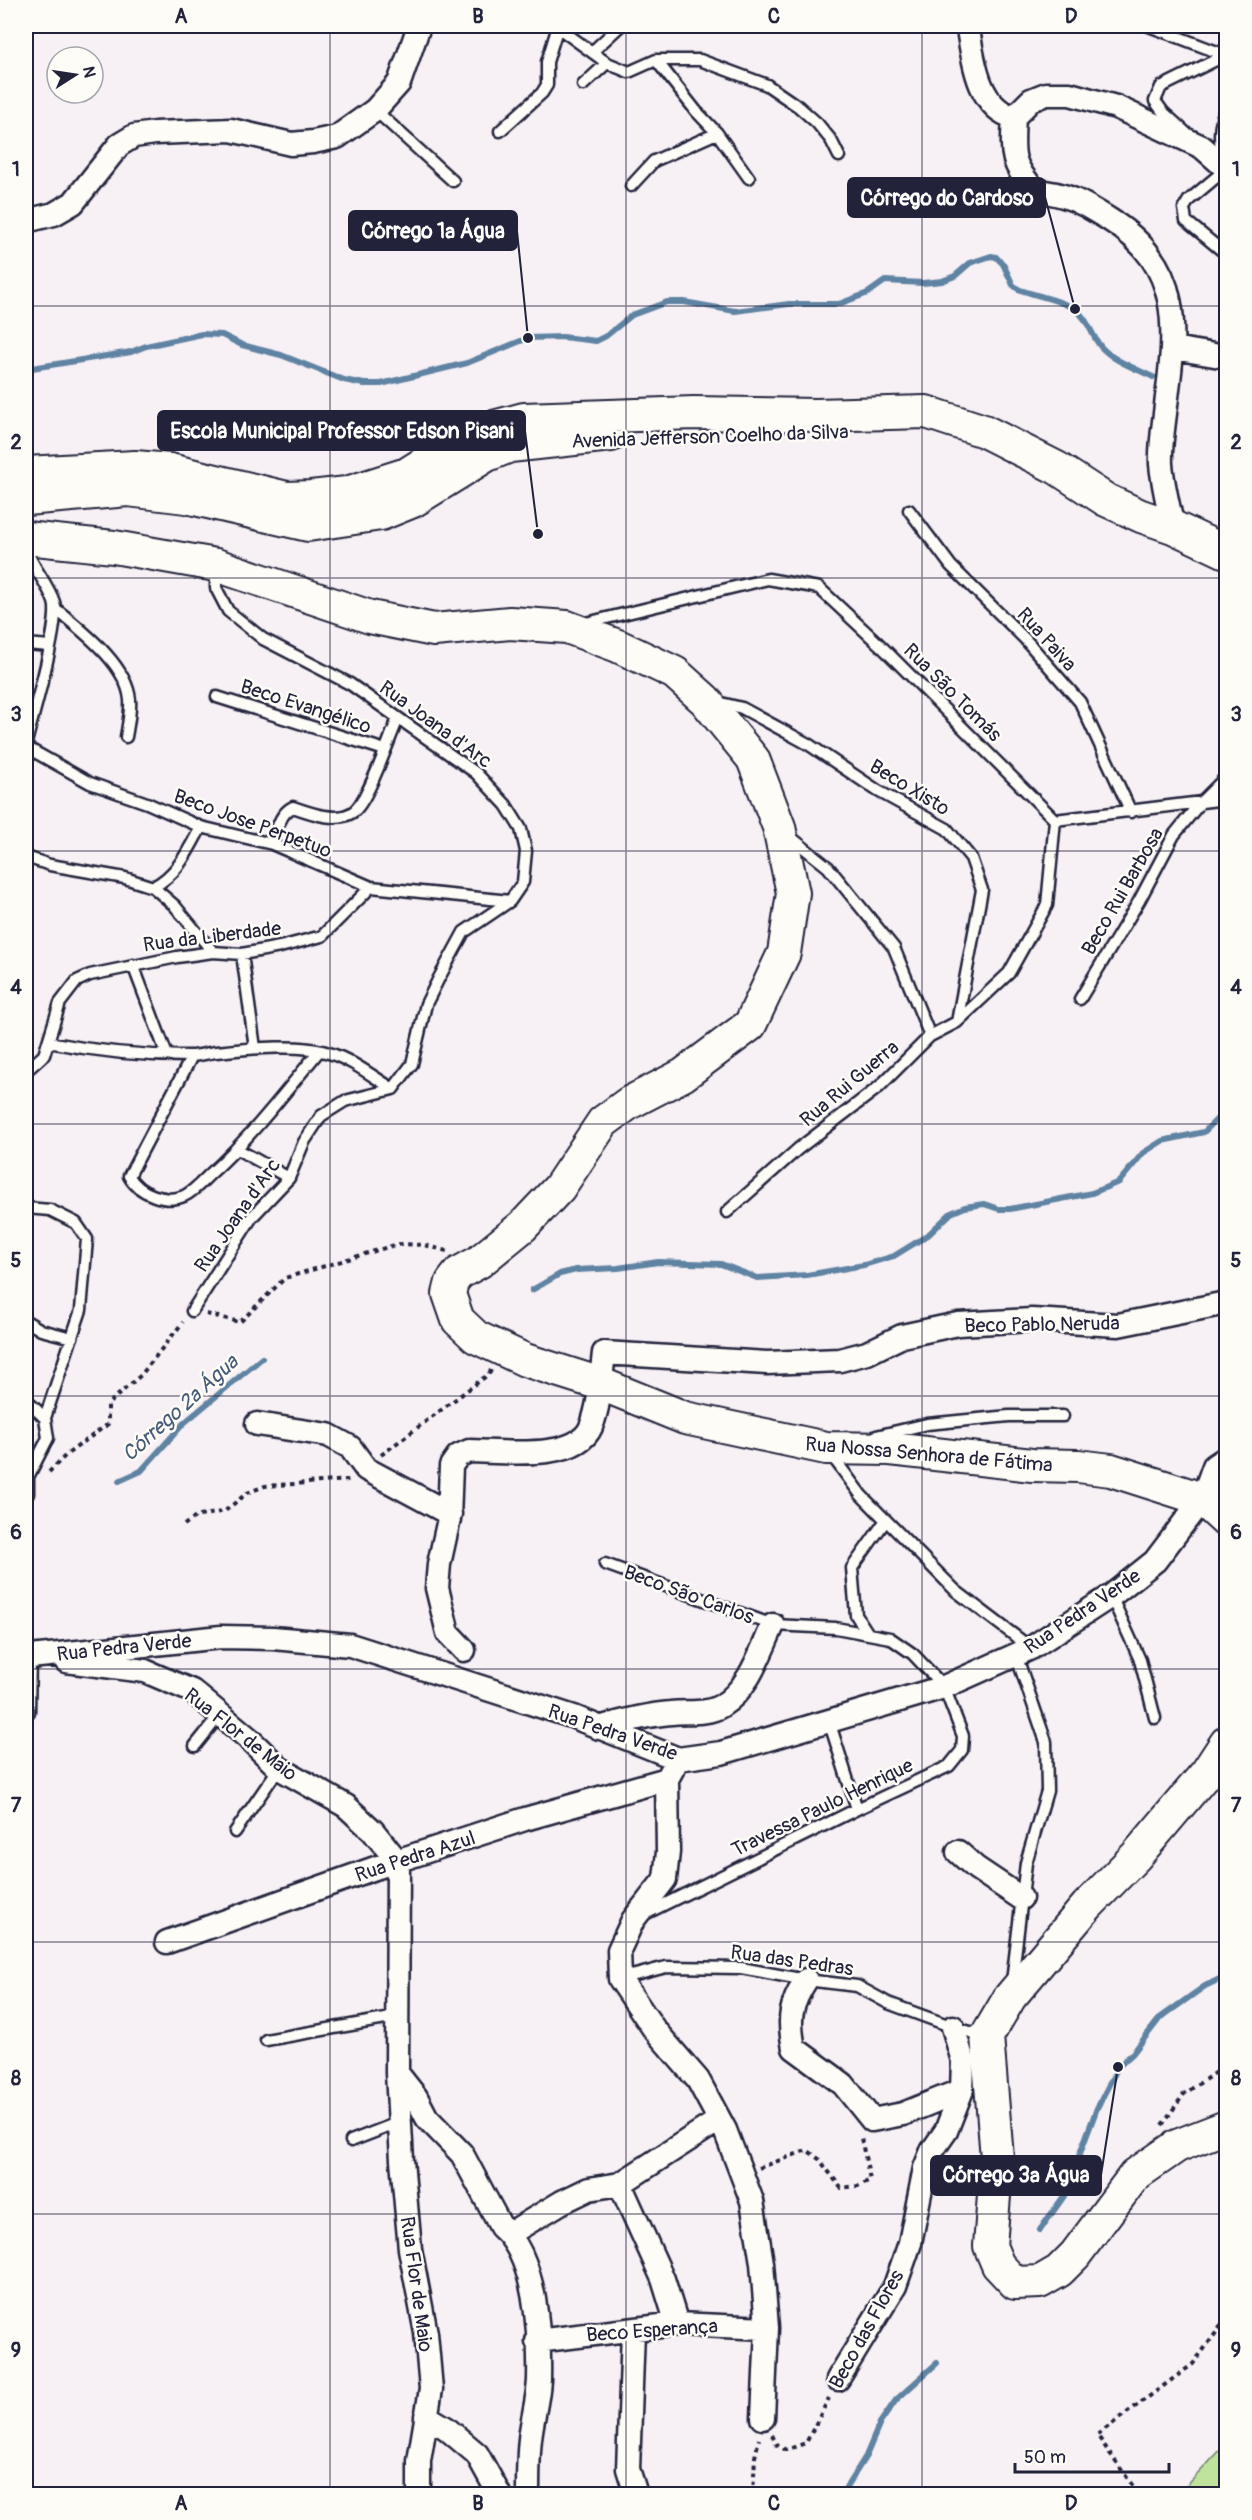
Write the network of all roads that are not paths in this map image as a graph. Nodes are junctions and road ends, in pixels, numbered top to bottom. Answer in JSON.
{"nodes":[{"id":1,"x":419,"y":26,"type":"edge"},
{"id":2,"x":557,"y":26,"type":"edge"},
{"id":3,"x":620,"y":26,"type":"edge"},
{"id":4,"x":1149,"y":26,"type":"edge"},
{"id":5,"x":968,"y":29,"type":"dead end"},
{"id":6,"x":593,"y":51,"type":"junction"},
{"id":7,"x":1226,"y":55,"type":"edge"},
{"id":8,"x":656,"y":60,"type":"junction"},
{"id":9,"x":607,"y":63,"type":"junction"},
{"id":10,"x":583,"y":85,"type":"dead end"},
{"id":11,"x":1227,"y":107,"type":"edge"},
{"id":12,"x":375,"y":110,"type":"junction"},
{"id":13,"x":1014,"y":117,"type":"junction"},
{"id":14,"x":500,"y":131,"type":"dead end"},
{"id":15,"x":717,"y":133,"type":"junction"},
{"id":16,"x":1202,"y":147,"type":"junction"},
{"id":17,"x":839,"y":156,"type":"dead end"},
{"id":18,"x":1227,"y":168,"type":"edge"},
{"id":19,"x":748,"y":178,"type":"dead end"},
{"id":20,"x":453,"y":181,"type":"dead end"},
{"id":21,"x":631,"y":186,"type":"dead end"},
{"id":22,"x":26,"y":221,"type":"edge"},
{"id":23,"x":1227,"y":254,"type":"edge"},
{"id":24,"x":1173,"y":348,"type":"junction"},
{"id":25,"x":1227,"y":357,"type":"edge"},
{"id":26,"x":926,"y":422,"type":"junction"},
{"id":27,"x":26,"y":473,"type":"edge"},
{"id":28,"x":26,"y":499,"type":"edge"},
{"id":29,"x":909,"y":510,"type":"dead end"},
{"id":30,"x":1173,"y":527,"type":"junction"},
{"id":31,"x":26,"y":538,"type":"edge"},
{"id":32,"x":26,"y":549,"type":"edge"},
{"id":33,"x":1227,"y":552,"type":"edge"},
{"id":34,"x":216,"y":565,"type":"junction"},
{"id":35,"x":56,"y":609,"type":"junction"},
{"id":36,"x":567,"y":627,"type":"junction"},
{"id":37,"x":26,"y":644,"type":"edge"},
{"id":38,"x":50,"y":646,"type":"junction"},
{"id":39,"x":217,"y":697,"type":"dead end"},
{"id":40,"x":705,"y":700,"type":"junction"},
{"id":41,"x":398,"y":718,"type":"junction"},
{"id":42,"x":126,"y":737,"type":"dead end"},
{"id":43,"x":26,"y":742,"type":"edge"},
{"id":44,"x":26,"y":747,"type":"edge"},
{"id":45,"x":385,"y":750,"type":"junction"},
{"id":46,"x":1227,"y":777,"type":"edge"},
{"id":47,"x":1227,"y":799,"type":"edge"},
{"id":48,"x":1200,"y":802,"type":"junction"},
{"id":49,"x":1131,"y":812,"type":"junction"},
{"id":50,"x":1055,"y":820,"type":"junction"},
{"id":51,"x":201,"y":827,"type":"junction"},
{"id":52,"x":779,"y":827,"type":"junction"},
{"id":53,"x":272,"y":844,"type":"junction"},
{"id":54,"x":26,"y":857,"type":"edge"},
{"id":55,"x":371,"y":886,"type":"junction"},
{"id":56,"x":153,"y":887,"type":"junction"},
{"id":57,"x":510,"y":901,"type":"junction"},
{"id":58,"x":213,"y":952,"type":"junction"},
{"id":59,"x":242,"y":954,"type":"junction"},
{"id":60,"x":133,"y":964,"type":"junction"},
{"id":61,"x":1080,"y":999,"type":"dead end"},
{"id":62,"x":957,"y":1022,"type":"junction"},
{"id":63,"x":930,"y":1036,"type":"junction"},
{"id":64,"x":48,"y":1042,"type":"junction"},
{"id":65,"x":255,"y":1048,"type":"junction"},
{"id":66,"x":319,"y":1052,"type":"junction"},
{"id":67,"x":167,"y":1055,"type":"junction"},
{"id":68,"x":192,"y":1056,"type":"junction"},
{"id":69,"x":26,"y":1071,"type":"edge"},
{"id":70,"x":393,"y":1089,"type":"junction"},
{"id":71,"x":237,"y":1149,"type":"junction"},
{"id":72,"x":289,"y":1178,"type":"junction"},
{"id":73,"x":26,"y":1209,"type":"edge"},
{"id":74,"x":727,"y":1212,"type":"dead end"},
{"id":75,"x":1227,"y":1303,"type":"edge"},
{"id":76,"x":192,"y":1311,"type":"road end"},
{"id":77,"x":26,"y":1321,"type":"edge"},
{"id":78,"x":72,"y":1338,"type":"junction"},
{"id":79,"x":600,"y":1384,"type":"junction"},
{"id":80,"x":26,"y":1400,"type":"edge"},
{"id":81,"x":1063,"y":1416,"type":"dead end"},
{"id":82,"x":45,"y":1418,"type":"junction"},
{"id":83,"x":257,"y":1424,"type":"dead end"},
{"id":84,"x":826,"y":1448,"type":"junction"},
{"id":85,"x":1227,"y":1458,"type":"edge"},
{"id":86,"x":28,"y":1494,"type":"road end"},
{"id":87,"x":1202,"y":1499,"type":"junction"},
{"id":88,"x":450,"y":1514,"type":"junction"},
{"id":89,"x":886,"y":1520,"type":"junction"},
{"id":90,"x":1227,"y":1521,"type":"edge"},
{"id":91,"x":605,"y":1564,"type":"dead end"},
{"id":92,"x":1111,"y":1596,"type":"junction"},
{"id":93,"x":772,"y":1625,"type":"junction"},
{"id":94,"x":867,"y":1632,"type":"junction"},
{"id":95,"x":464,"y":1650,"type":"dead end"},
{"id":96,"x":1024,"y":1651,"type":"junction"},
{"id":97,"x":28,"y":1657,"type":"edge"},
{"id":98,"x":944,"y":1687,"type":"junction"},
{"id":99,"x":29,"y":1712,"type":"dead end"},
{"id":100,"x":219,"y":1716,"type":"junction"},
{"id":101,"x":1155,"y":1718,"type":"dead end"},
{"id":102,"x":830,"y":1721,"type":"junction"},
{"id":103,"x":598,"y":1728,"type":"junction"},
{"id":104,"x":1227,"y":1743,"type":"edge"},
{"id":105,"x":195,"y":1746,"type":"dead end"},
{"id":106,"x":678,"y":1759,"type":"junction"},
{"id":107,"x":279,"y":1768,"type":"junction"},
{"id":108,"x":667,"y":1779,"type":"junction"},
{"id":109,"x":857,"y":1809,"type":"junction"},
{"id":110,"x":235,"y":1832,"type":"dead end"},
{"id":111,"x":957,"y":1852,"type":"dead end"},
{"id":112,"x":398,"y":1862,"type":"junction"},
{"id":113,"x":1022,"y":1898,"type":"junction"},
{"id":114,"x":633,"y":1920,"type":"junction"},
{"id":115,"x":167,"y":1942,"type":"dead end"},
{"id":116,"x":620,"y":1979,"type":"junction"},
{"id":117,"x":806,"y":1980,"type":"junction"},
{"id":118,"x":1010,"y":1996,"type":"junction"},
{"id":119,"x":397,"y":2016,"type":"junction"},
{"id":120,"x":953,"y":2027,"type":"junction"},
{"id":121,"x":987,"y":2037,"type":"junction"},
{"id":122,"x":266,"y":2040,"type":"dead end"},
{"id":123,"x":397,"y":2073,"type":"junction"},
{"id":124,"x":962,"y":2090,"type":"junction"},
{"id":125,"x":719,"y":2120,"type":"junction"},
{"id":126,"x":400,"y":2121,"type":"junction"},
{"id":127,"x":1227,"y":2127,"type":"edge"},
{"id":128,"x":351,"y":2141,"type":"dead end"},
{"id":129,"x":620,"y":2184,"type":"junction"},
{"id":130,"x":509,"y":2234,"type":"junction"},
{"id":131,"x":677,"y":2324,"type":"junction"},
{"id":132,"x":767,"y":2328,"type":"junction"},
{"id":133,"x":633,"y":2331,"type":"junction"},
{"id":134,"x":537,"y":2341,"type":"junction"},
{"id":135,"x":838,"y":2379,"type":"road end"},
{"id":136,"x":426,"y":2416,"type":"junction"},
{"id":137,"x":763,"y":2418,"type":"road end"},
{"id":138,"x":419,"y":2494,"type":"edge"},
{"id":139,"x":499,"y":2494,"type":"edge"},
{"id":140,"x":528,"y":2494,"type":"edge"},
{"id":141,"x":636,"y":2494,"type":"edge"}],
"edges":[{"from":1,"to":12,"type":"street"},
{"from":2,"to":6,"type":"lane"},
{"from":2,"to":14,"type":"lane"},
{"from":3,"to":6,"type":"lane"},
{"from":4,"to":7,"type":"lane"},
{"from":5,"to":13,"type":"street"},
{"from":6,"to":9,"type":"lane"},
{"from":7,"to":16,"type":"lane"},
{"from":8,"to":9,"type":"lane"},
{"from":8,"to":15,"type":"lane"},
{"from":8,"to":17,"type":"lane"},
{"from":9,"to":10,"type":"lane"},
{"from":11,"to":18,"type":"lane"},
{"from":12,"to":20,"type":"lane"},
{"from":12,"to":22,"type":"street"},
{"from":13,"to":16,"type":"street"},
{"from":13,"to":24,"type":"street"},
{"from":15,"to":19,"type":"lane"},
{"from":15,"to":21,"type":"lane"},
{"from":16,"to":18,"type":"street"},
{"from":18,"to":23,"type":"lane"},
{"from":24,"to":25,"type":"street"},
{"from":24,"to":30,"type":"street"},
{"from":26,"to":27,"type":"street","name":"Avenida Jefferson Coelho da Silva"},
{"from":26,"to":28,"type":"street","name":"Avenida Jefferson Coelho da Silva"},
{"from":26,"to":30,"type":"street","name":"Avenida Jefferson Coelho da Silva"},
{"from":29,"to":49,"type":"lane","name":"Rua Paiva"},
{"from":30,"to":33,"type":"street","name":"Avenida Jefferson Coelho da Silva"},
{"from":31,"to":34,"type":"street","name":"Rua Nossa Senhora de Fátima"},
{"from":32,"to":35,"type":"lane"},
{"from":34,"to":36,"type":"street","name":"Rua Nossa Senhora de Fátima"},
{"from":34,"to":41,"type":"lane","name":"Rua Joana d'Arc"},
{"from":35,"to":38,"type":"lane"},
{"from":35,"to":42,"type":"lane"},
{"from":36,"to":40,"type":"street","name":"Rua Nossa Senhora de Fátima"},
{"from":36,"to":50,"type":"lane","name":"Rua São Tomás"},
{"from":37,"to":38,"type":"lane"},
{"from":38,"to":43,"type":"lane"},
{"from":39,"to":45,"type":"lane","name":"Beco Evangélico"},
{"from":40,"to":52,"type":"street","name":"Rua Nossa Senhora de Fátima"},
{"from":40,"to":62,"type":"lane","name":"Beco Xisto"},
{"from":41,"to":45,"type":"lane"},
{"from":41,"to":57,"type":"lane","name":"Rua Joana d'Arc"},
{"from":44,"to":51,"type":"lane","name":"Beco Jose Perpetuo"},
{"from":45,"to":53,"type":"lane"},
{"from":46,"to":48,"type":"lane","name":"Beco Rui Barbosa"},
{"from":47,"to":48,"type":"lane"},
{"from":48,"to":49,"type":"lane"},
{"from":48,"to":61,"type":"lane","name":"Beco Rui Barbosa"},
{"from":49,"to":50,"type":"lane"},
{"from":50,"to":62,"type":"lane"},
{"from":51,"to":53,"type":"lane","name":"Beco Jose Perpetuo"},
{"from":51,"to":56,"type":"lane"},
{"from":52,"to":63,"type":"lane"},
{"from":52,"to":79,"type":"street","name":"Rua Nossa Senhora de Fátima"},
{"from":53,"to":55,"type":"lane","name":"Beco Jose Perpetuo"},
{"from":54,"to":56,"type":"lane"},
{"from":55,"to":57,"type":"lane"},
{"from":55,"to":59,"type":"lane","name":"Rua da Liberdade"},
{"from":56,"to":58,"type":"lane"},
{"from":57,"to":70,"type":"lane","name":"Rua Joana d'Arc"},
{"from":58,"to":59,"type":"lane","name":"Rua da Liberdade"},
{"from":58,"to":60,"type":"lane","name":"Rua da Liberdade"},
{"from":59,"to":65,"type":"lane"},
{"from":60,"to":64,"type":"lane","name":"Rua da Liberdade"},
{"from":60,"to":67,"type":"lane"},
{"from":62,"to":63,"type":"lane"},
{"from":63,"to":74,"type":"lane","name":"Rua Rui Guerra"},
{"from":64,"to":67,"type":"lane"},
{"from":64,"to":69,"type":"lane","name":"Rua da Liberdade"},
{"from":65,"to":66,"type":"lane"},
{"from":65,"to":68,"type":"lane"},
{"from":66,"to":70,"type":"lane"},
{"from":66,"to":71,"type":"lane"},
{"from":67,"to":68,"type":"lane"},
{"from":68,"to":71,"type":"lane"},
{"from":70,"to":72,"type":"lane","name":"Rua Joana d'Arc"},
{"from":71,"to":72,"type":"lane"},
{"from":72,"to":76,"type":"lane","name":"Rua Joana d'Arc"},
{"from":73,"to":78,"type":"lane"},
{"from":75,"to":79,"type":"street","name":"Beco Pablo Neruda"},
{"from":77,"to":78,"type":"lane"},
{"from":78,"to":82,"type":"lane"},
{"from":79,"to":84,"type":"street","name":"Rua Nossa Senhora de Fátima"},
{"from":79,"to":88,"type":"street"},
{"from":80,"to":82,"type":"lane"},
{"from":81,"to":84,"type":"lane"},
{"from":82,"to":86,"type":"lane"},
{"from":83,"to":88,"type":"street"},
{"from":84,"to":87,"type":"street","name":"Rua Nossa Senhora de Fátima"},
{"from":84,"to":89,"type":"lane"},
{"from":85,"to":87,"type":"street","name":"Rua Pedra Verde"},
{"from":87,"to":90,"type":"street","name":"Rua Nossa Senhora de Fátima"},
{"from":87,"to":92,"type":"street","name":"Rua Pedra Verde"},
{"from":88,"to":95,"type":"street"},
{"from":89,"to":94,"type":"lane"},
{"from":89,"to":96,"type":"lane"},
{"from":91,"to":93,"type":"lane","name":"Beco São Carlos"},
{"from":92,"to":96,"type":"street","name":"Rua Pedra Verde"},
{"from":92,"to":101,"type":"lane"},
{"from":93,"to":94,"type":"lane","name":"Beco São Carlos"},
{"from":93,"to":103,"type":"street","name":"Beco São Carlos"},
{"from":94,"to":98,"type":"lane","name":"Beco São Carlos"},
{"from":96,"to":98,"type":"street","name":"Rua Pedra Verde"},
{"from":96,"to":113,"type":"lane"},
{"from":97,"to":99,"type":"lane"},
{"from":97,"to":100,"type":"street","name":"Rua Flor de Maio"},
{"from":97,"to":103,"type":"street","name":"Rua Pedra Verde"},
{"from":98,"to":102,"type":"street","name":"Rua Pedra Verde"},
{"from":98,"to":109,"type":"lane","name":"Travessa Paulo Henrique"},
{"from":100,"to":105,"type":"lane"},
{"from":100,"to":107,"type":"street","name":"Rua Flor de Maio"},
{"from":102,"to":106,"type":"street","name":"Rua Pedra Verde"},
{"from":102,"to":109,"type":"lane"},
{"from":103,"to":106,"type":"street","name":"Rua Pedra Verde"},
{"from":104,"to":118,"type":"street"},
{"from":106,"to":108,"type":"street"},
{"from":107,"to":110,"type":"lane"},
{"from":107,"to":112,"type":"street","name":"Rua Flor de Maio"},
{"from":108,"to":112,"type":"street","name":"Rua Pedra Azul"},
{"from":108,"to":114,"type":"street"},
{"from":109,"to":114,"type":"lane","name":"Travessa Paulo Henrique"},
{"from":111,"to":113,"type":"street"},
{"from":112,"to":115,"type":"street","name":"Rua Pedra Azul"},
{"from":112,"to":119,"type":"street","name":"Rua Flor de Maio"},
{"from":113,"to":118,"type":"lane"},
{"from":114,"to":116,"type":"street"},
{"from":116,"to":117,"type":"lane","name":"Rua das Pedras"},
{"from":116,"to":125,"type":"street"},
{"from":117,"to":120,"type":"lane","name":"Rua das Pedras"},
{"from":117,"to":124,"type":"street"},
{"from":118,"to":121,"type":"street"},
{"from":119,"to":122,"type":"lane"},
{"from":119,"to":123,"type":"street","name":"Rua Flor de Maio"},
{"from":120,"to":121,"type":"lane","name":"Rua das Pedras"},
{"from":120,"to":124,"type":"street","name":"Beco das Flores"},
{"from":121,"to":127,"type":"street"},
{"from":123,"to":126,"type":"street","name":"Rua Flor de Maio"},
{"from":123,"to":130,"type":"street"},
{"from":124,"to":135,"type":"street","name":"Beco das Flores"},
{"from":125,"to":129,"type":"street"},
{"from":125,"to":132,"type":"street"},
{"from":126,"to":128,"type":"lane"},
{"from":126,"to":136,"type":"street","name":"Rua Flor de Maio"},
{"from":129,"to":130,"type":"street"},
{"from":129,"to":131,"type":"street"},
{"from":130,"to":134,"type":"street"},
{"from":131,"to":132,"type":"street","name":"Beco Esperança"},
{"from":131,"to":133,"type":"street","name":"Beco Esperança"},
{"from":132,"to":137,"type":"street"},
{"from":133,"to":134,"type":"street","name":"Beco Esperança"},
{"from":133,"to":141,"type":"street"},
{"from":134,"to":140,"type":"street"},
{"from":136,"to":138,"type":"street","name":"Rua Flor de Maio"},
{"from":136,"to":139,"type":"street"}]}
